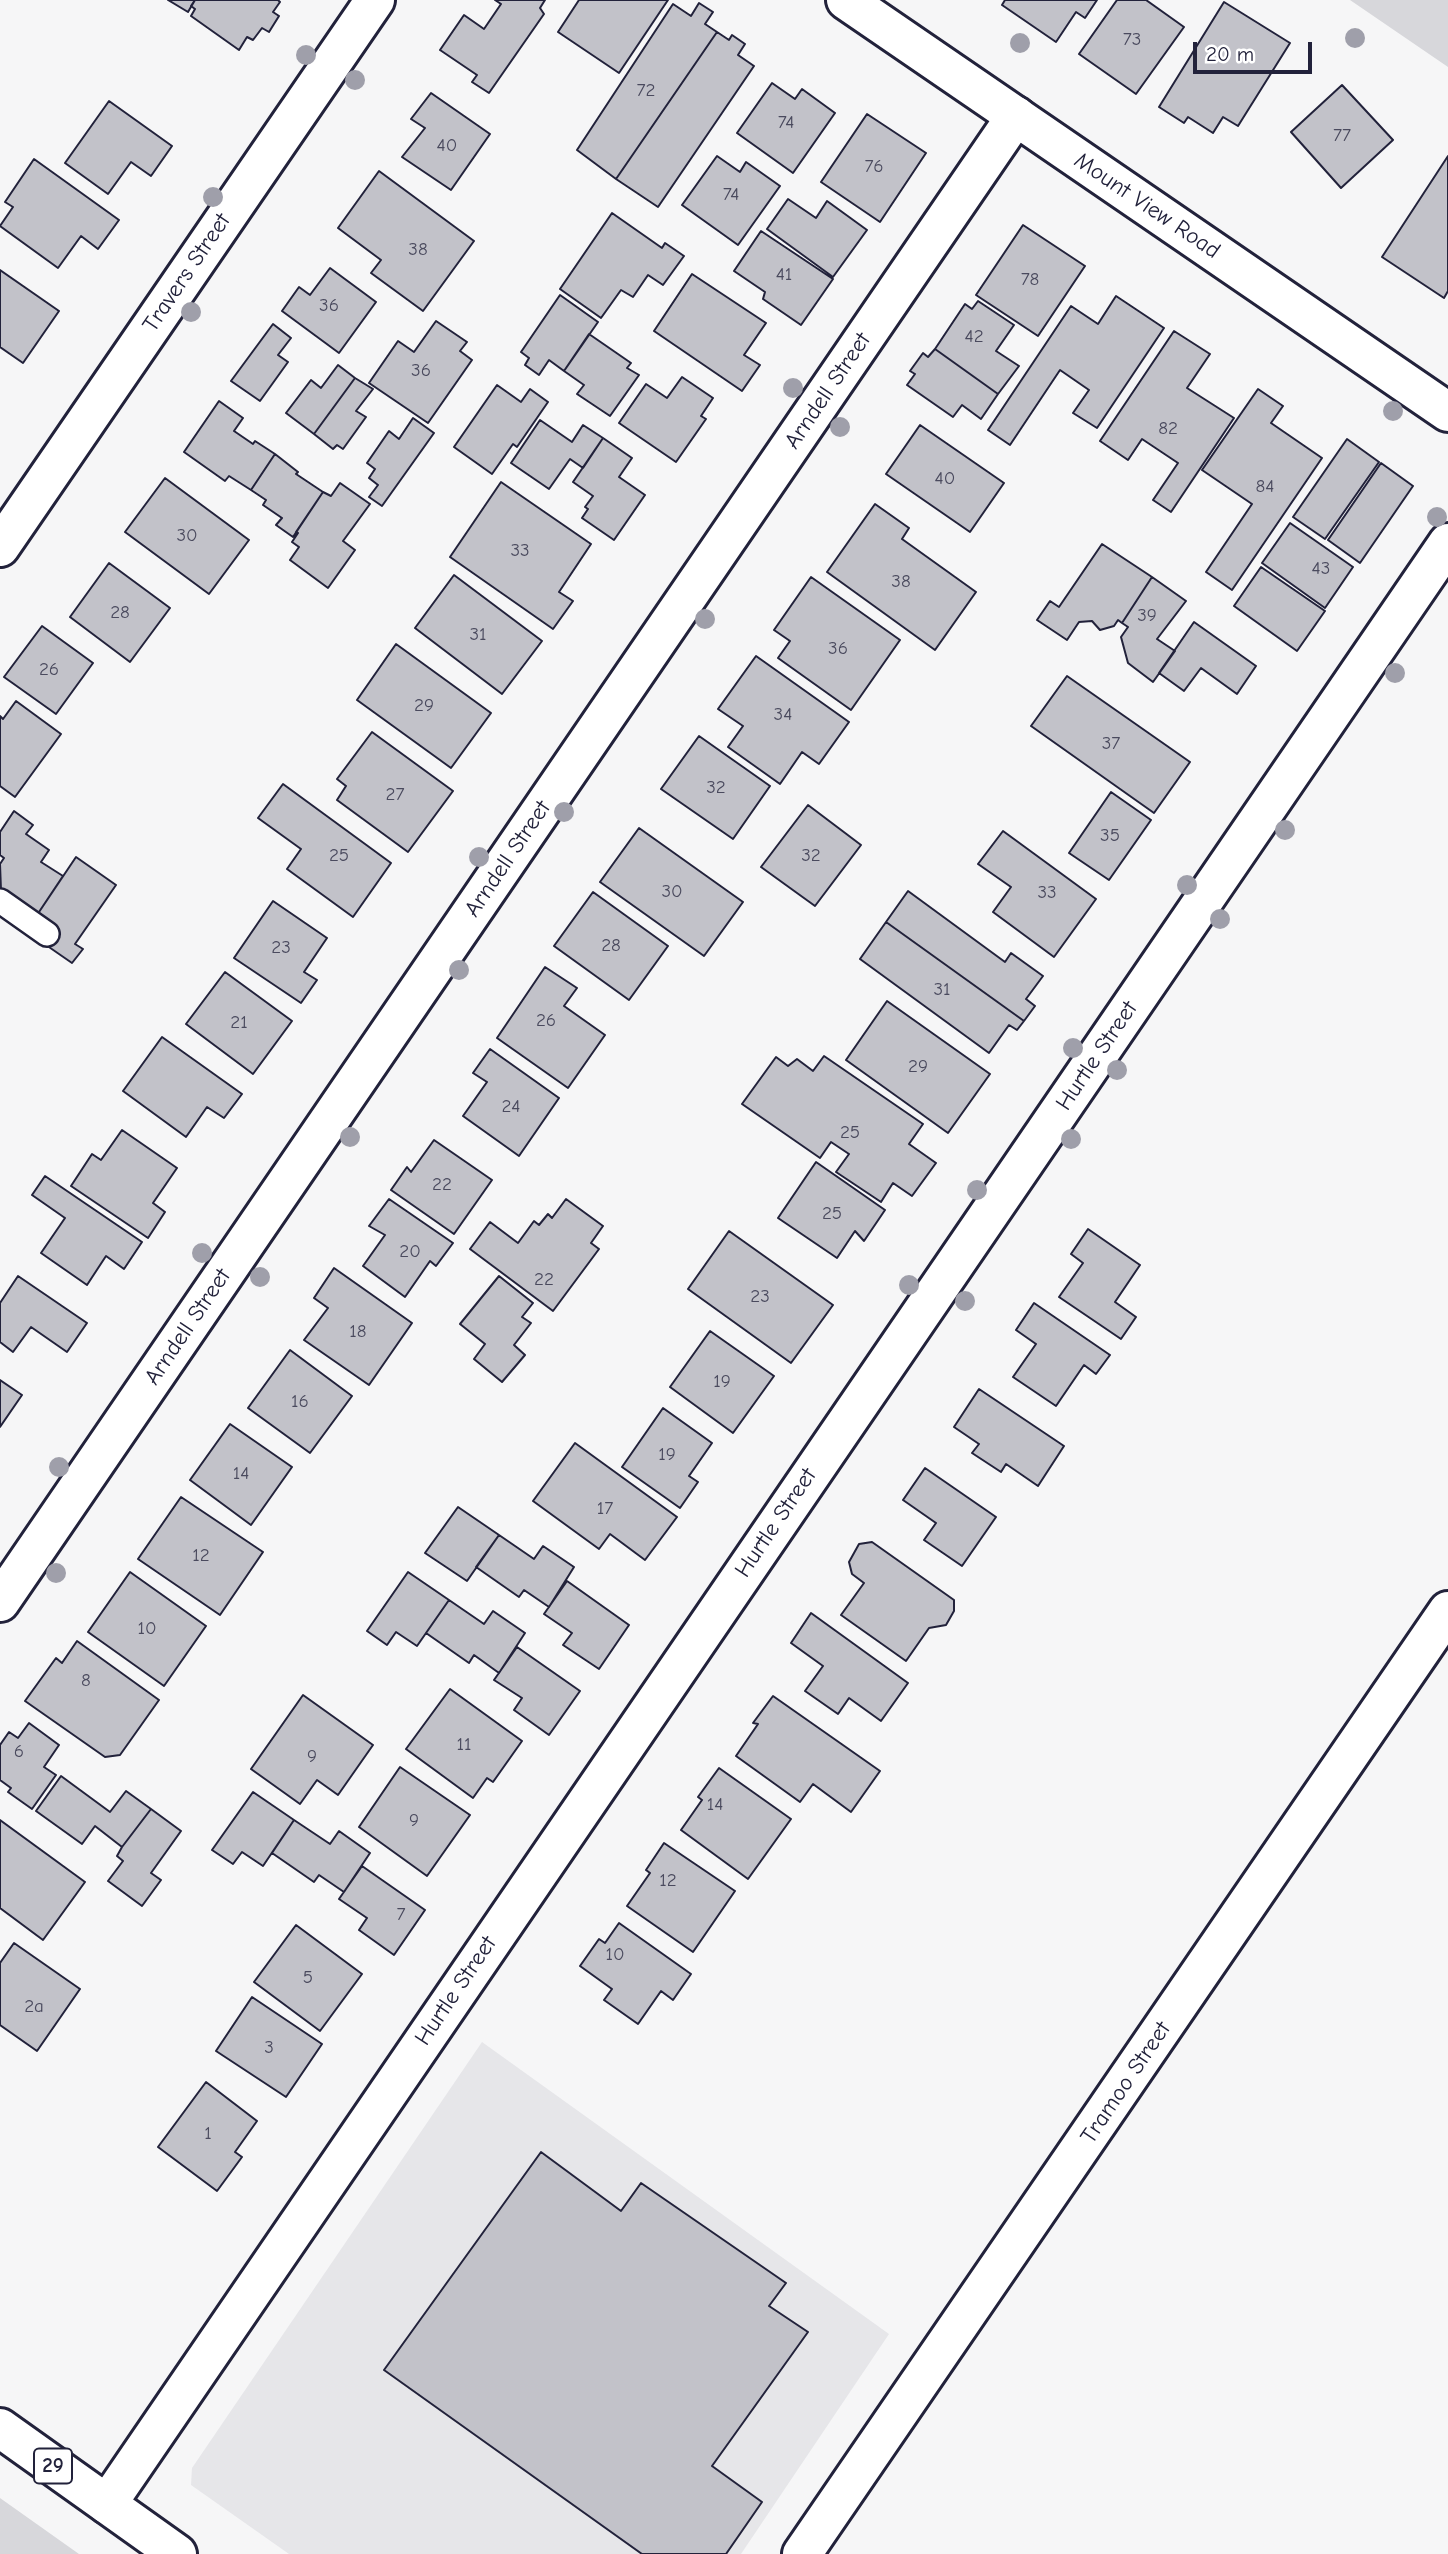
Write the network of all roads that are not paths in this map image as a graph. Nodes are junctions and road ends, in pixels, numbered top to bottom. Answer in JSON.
{"nodes":[{"id":1,"x":375,"y":0,"type":"edge"},
{"id":2,"x":846,"y":0,"type":"edge"},
{"id":3,"x":1016,"y":117,"type":"junction"},
{"id":4,"x":1448,"y":412,"type":"edge"},
{"id":5,"x":1448,"y":544,"type":"edge"},
{"id":6,"x":0,"y":547,"type":"edge"},
{"id":7,"x":0,"y":901,"type":"edge"},
{"id":8,"x":47,"y":934,"type":"dead end"},
{"id":9,"x":0,"y":1602,"type":"edge"},
{"id":10,"x":1448,"y":1611,"type":"edge"},
{"id":11,"x":0,"y":2428,"type":"edge"},
{"id":12,"x":107,"y":2504,"type":"junction"},
{"id":13,"x":177,"y":2554,"type":"edge"},
{"id":14,"x":802,"y":2554,"type":"edge"}],
"edges":[{"from":1,"to":6,"type":"street","name":"Travers Street"},
{"from":2,"to":3,"type":"street","name":"Mount View Road"},
{"from":3,"to":4,"type":"street","name":"Mount View Road"},
{"from":3,"to":9,"type":"street","name":"Arndell Street"},
{"from":5,"to":12,"type":"street","name":"Hurtle Street"},
{"from":7,"to":8,"type":"lane"},
{"from":10,"to":14,"type":"street","name":"Tramoo Street"},
{"from":11,"to":12,"type":"street","number":"29"},
{"from":12,"to":13,"type":"street","number":"29"}]}
